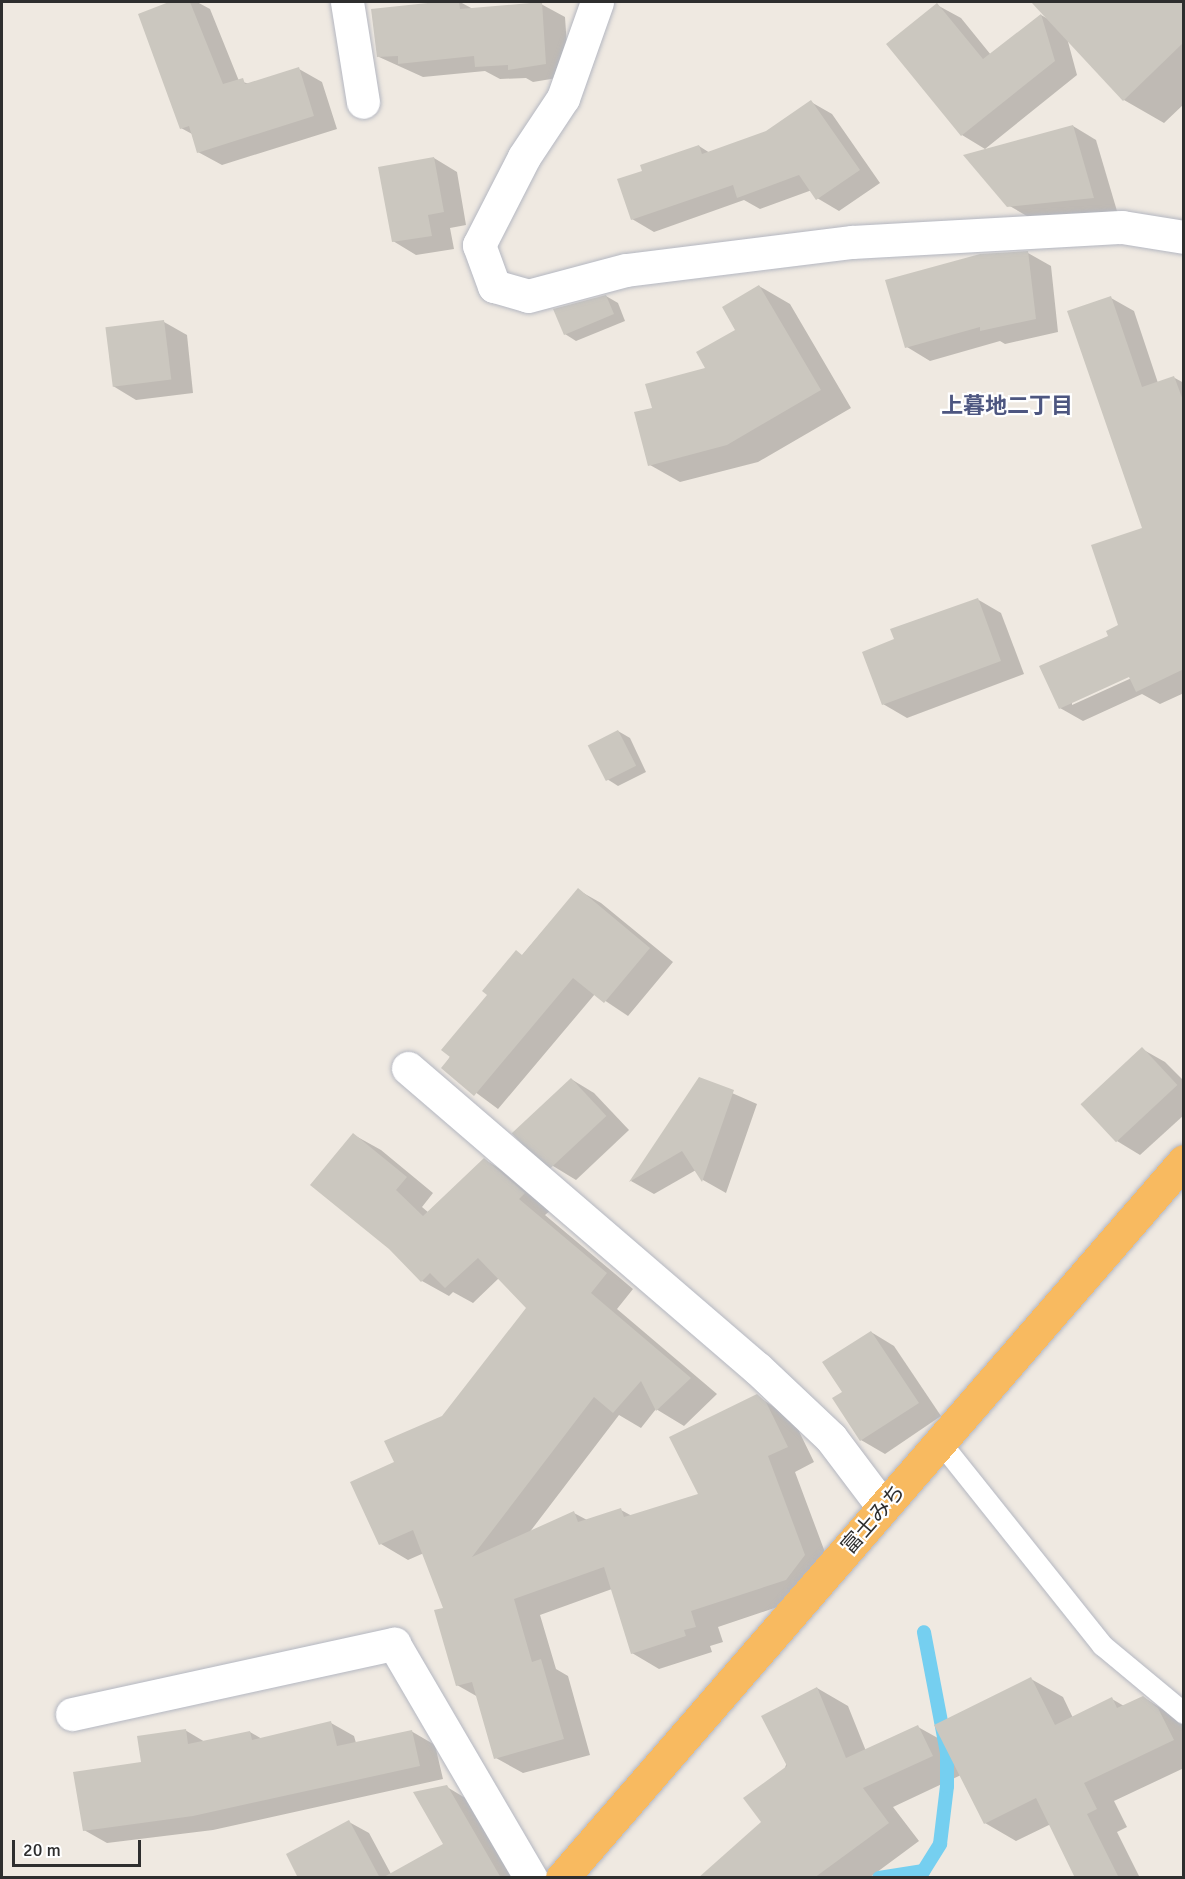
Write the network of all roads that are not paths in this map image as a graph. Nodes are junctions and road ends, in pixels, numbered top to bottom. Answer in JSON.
{"nodes":[{"id":1,"x":348,"y":2,"type":"edge"},
{"id":2,"x":597,"y":2,"type":"edge"},
{"id":3,"x":363,"y":102,"type":"dead end"},
{"id":4,"x":1184,"y":237,"type":"edge"},
{"id":5,"x":408,"y":1068,"type":"dead end"},
{"id":6,"x":1184,"y":1161,"type":"edge"},
{"id":7,"x":940,"y":1443,"type":"junction"},
{"id":8,"x":883,"y":1507,"type":"junction"},
{"id":9,"x":1184,"y":1713,"type":"edge"},
{"id":10,"x":72,"y":1714,"type":"dead end"},
{"id":11,"x":531,"y":1878,"type":"edge"},
{"id":12,"x":562,"y":1878,"type":"edge"}],
"edges":[{"from":1,"to":3,"type":"street"},
{"from":2,"to":4,"type":"street"},
{"from":5,"to":8,"type":"street"},
{"from":6,"to":7,"type":"highway","name":"富士みち"},
{"from":7,"to":8,"type":"highway","name":"富士みち"},
{"from":7,"to":9,"type":"lane"},
{"from":8,"to":12,"type":"highway","name":"富士みち"},
{"from":10,"to":11,"type":"street"}]}
